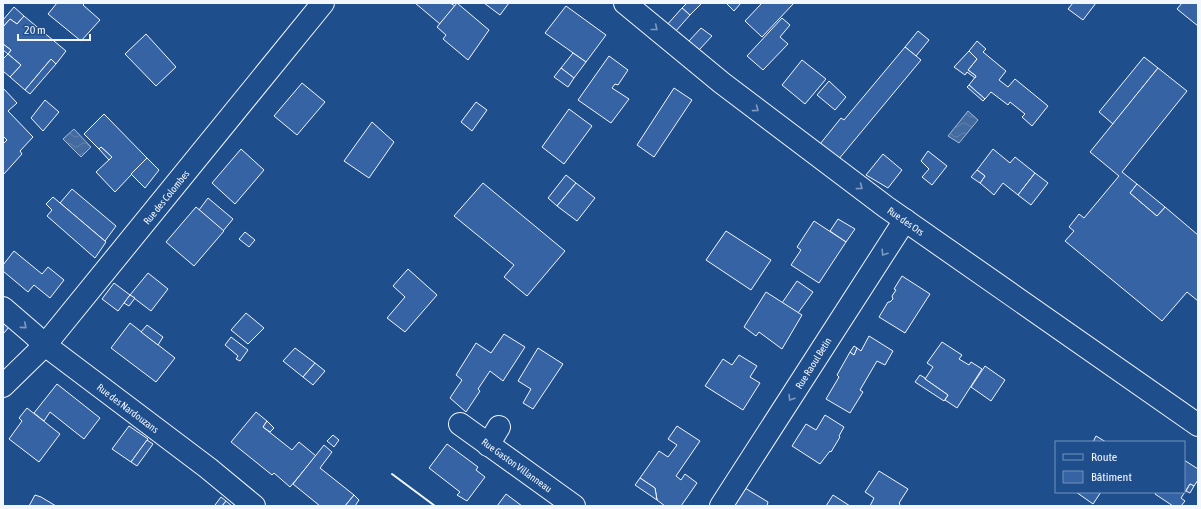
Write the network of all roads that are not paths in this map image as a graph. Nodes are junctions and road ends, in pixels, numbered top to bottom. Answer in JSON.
{"nodes":[{"id":1,"x":323,"y":3,"type":"edge"},
{"id":2,"x":625,"y":3,"type":"edge"},
{"id":3,"x":905,"y":220,"type":"junction"},
{"id":4,"x":3,"y":308,"type":"edge"},
{"id":5,"x":45,"y":345,"type":"junction"},
{"id":6,"x":3,"y":386,"type":"edge"},
{"id":7,"x":460,"y":424,"type":"dead end"},
{"id":8,"x":1198,"y":425,"type":"edge"},
{"id":9,"x":254,"y":506,"type":"edge"},
{"id":10,"x":574,"y":506,"type":"edge"},
{"id":11,"x":721,"y":506,"type":"edge"}],
"edges":[{"from":1,"to":5,"type":"street","name":"Rue des Colombes"},
{"from":2,"to":3,"type":"street","name":"Rue des Ors","one_way":true},
{"from":3,"to":8,"type":"street","name":"Rue des Ors"},
{"from":3,"to":11,"type":"street","name":"Rue Raoul Betin","one_way":true},
{"from":4,"to":5,"type":"street","name":"Rue des Nardouzans","one_way":true},
{"from":5,"to":6,"type":"street","name":"Rue des Colombes"},
{"from":5,"to":9,"type":"street","name":"Rue des Nardouzans"},
{"from":7,"to":10,"type":"street","name":"Rue Gaston Villanneau"}]}
